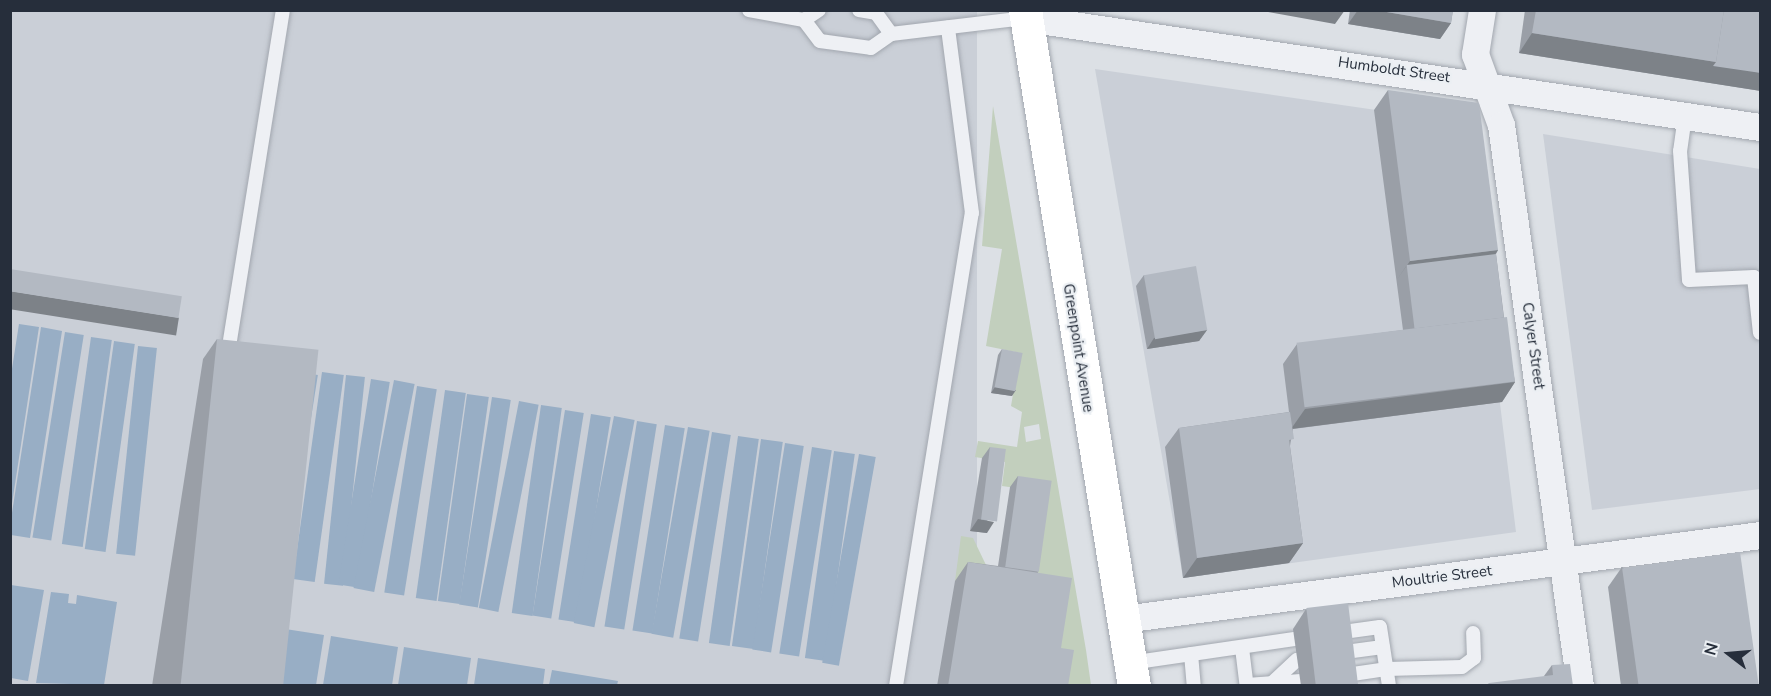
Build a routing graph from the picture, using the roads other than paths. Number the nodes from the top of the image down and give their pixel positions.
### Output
1 (283, 10) edge
2 (748, 10) edge
3 (819, 10) edge
4 (859, 10) edge
5 (1482, 10) edge
6 (1026, 14) edge
7 (804, 20) junction
8 (948, 28) junction
9 (891, 34) junction
10 (1487, 84) junction
11 (1684, 116) junction
12 (1761, 127) edge
13 (1761, 333) edge
14 (227, 361) edge
15 (1761, 535) edge
16 (1564, 561) junction
17 (1123, 619) junction
18 (1336, 633) edge
19 (1473, 633) dead end
20 (1294, 639) dead end
21 (1383, 647) junction
22 (1242, 648) junction
23 (1338, 652) edge
24 (1191, 654) junction
25 (1297, 660) dead end
26 (1387, 669) junction
27 (1132, 674) edge
28 (1339, 676) edge
29 (1301, 681) dead end
30 (1274, 684) edge
31 (1247, 685) edge
32 (896, 686) edge
33 (1194, 686) edge
34 (1389, 686) edge
35 (1580, 686) edge

1 - 14 lane
2 - 7 lane
3 - 7 lane
4 - 9 lane
5 - 10 street, Calyer Street
6 - 8 lane
6 - 10 street, Humboldt Street
6 - 17 main road, Greenpoint Avenue
7 - 9 lane
8 - 9 lane
8 - 32 lane
10 - 11 street, Humboldt Street
10 - 16 street, Calyer Street
11 - 12 street, Humboldt Street
11 - 13 lane
15 - 16 street, Moultrie Street
16 - 17 street, Moultrie Street
16 - 35 street, Calyer Street
17 - 27 main road, Greenpoint Avenue
18 - 21 lane
19 - 26 lane
20 - 22 lane
21 - 23 lane
21 - 26 lane
22 - 24 lane
22 - 31 lane
24 - 27 lane
24 - 33 lane
25 - 30 lane
26 - 28 lane
26 - 34 lane
29 - 30 lane
30 - 31 lane

